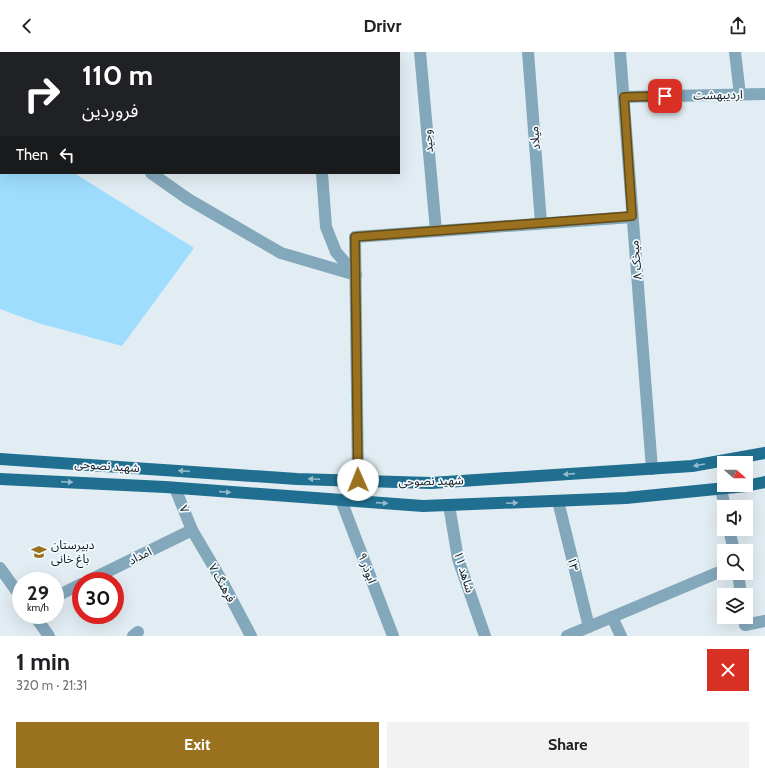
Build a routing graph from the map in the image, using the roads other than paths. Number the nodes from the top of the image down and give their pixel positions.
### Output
1 (420, 52) edge
2 (528, 52) edge
3 (620, 52) edge
4 (735, 52) edge
5 (765, 94) edge
6 (740, 95) junction
7 (624, 97) junction
8 (152, 174) edge
9 (322, 174) edge
10 (632, 216) junction
11 (542, 223) junction
12 (436, 231) junction
13 (356, 275) junction
14 (765, 453) edge
15 (0, 459) edge
16 (44, 462) junction
17 (652, 469) junction
18 (0, 479) edge
19 (358, 480) junction
20 (46, 481) junction
21 (765, 482) edge
22 (753, 485) edge
23 (175, 488) junction
24 (717, 489) edge
25 (341, 500) junction
26 (558, 501) junction
27 (449, 506) junction
28 (192, 530) junction
29 (0, 568) edge
30 (106, 572) edge
31 (717, 573) edge
32 (12, 585) edge
33 (612, 617) junction
34 (765, 621) edge
35 (40, 624) edge
36 (745, 626) edge
37 (589, 627) junction
38 (48, 636) edge
39 (251, 636) edge
40 (393, 636) edge
41 (485, 636) edge
42 (567, 636) edge
43 (621, 636) edge

1 - 12 street, وحید
2 - 11 street, میلاد
3 - 7 street, میخک ۸
4 - 6 street
5 - 6 street, اردیبهشت
6 - 7 street, اردیبهشت
7 - 10 street, میخک ۸
8 - 13 street
9 - 13 street
10 - 11 street
10 - 17 street, میخک ۸
11 - 12 street
12 - 13 street
13 - 19 street
14 -> 17 main road, شهید نصوحی
15 - 16 main road, شهید نصوحی
19 -> 16 main road, شهید نصوحی
16 - 20 main road
17 -> 19 main road, شهید نصوحی
18 - 20 main road, شهید نصوحی
20 -> 23 main road, شهید نصوحی
21 - 22 main road, شهید نصوحی
23 -> 25 main road, شهید نصوحی
23 - 28 street, ۷
24 - 26 main road, شهید نصوحی
25 -> 27 main road, شهید نصوحی
25 - 40 street, ابوذر ۹
27 -> 26 main road, شهید نصوحی
26 - 37 street, ۱۳
27 - 41 street, شاهد ۱۱
28 - 30 street, امداد
28 - 39 street, فرهنگ ۷
29 - 32 street
31 - 33 street
33 - 37 street
33 - 43 street
34 - 36 street
35 - 38 street
37 - 42 street

